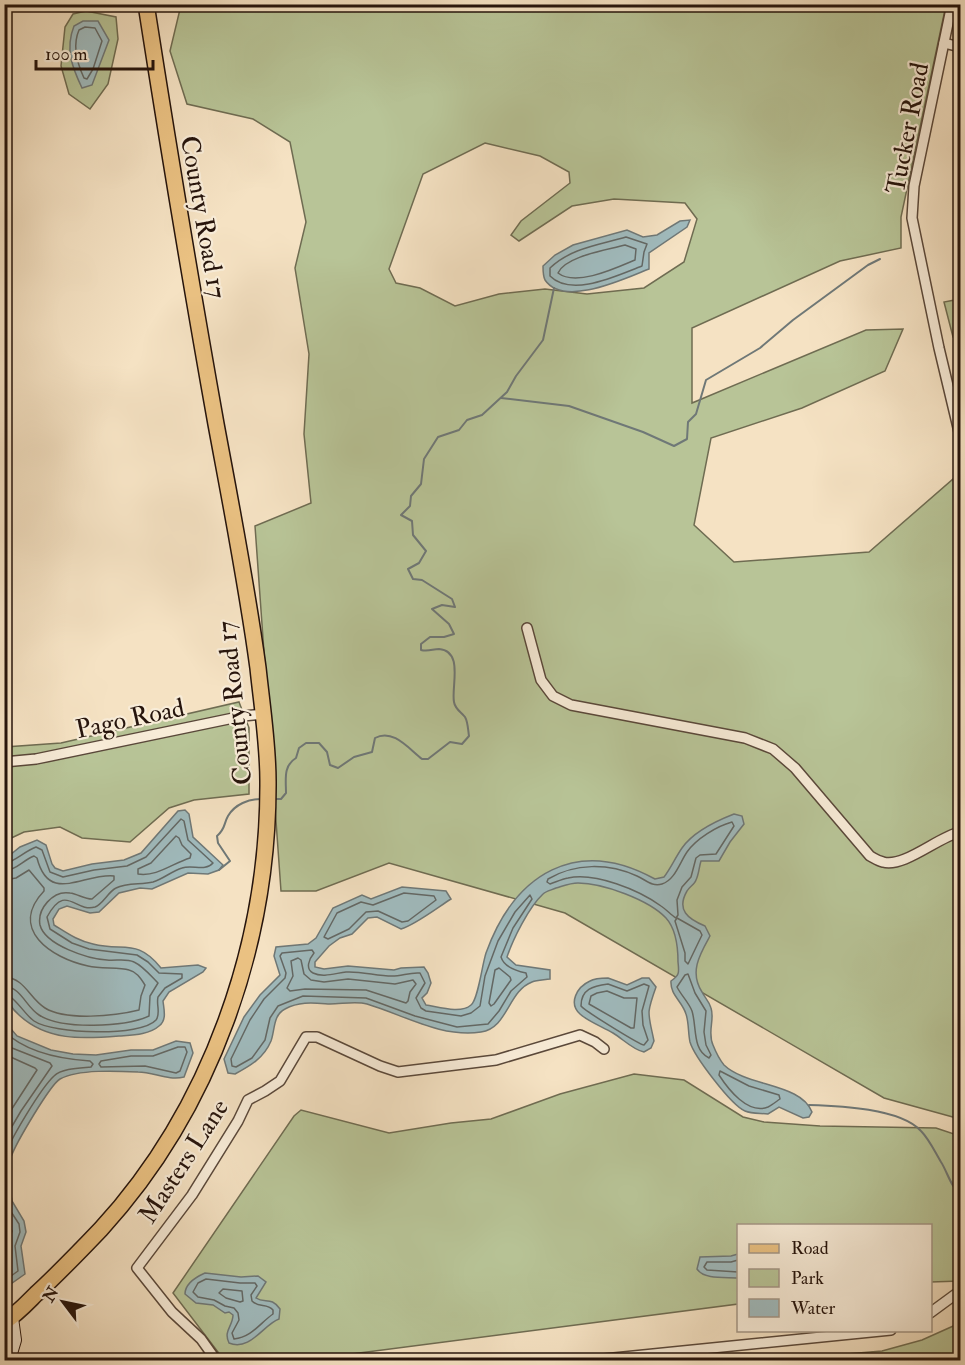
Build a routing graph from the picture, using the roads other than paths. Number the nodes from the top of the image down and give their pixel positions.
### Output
1 (146, 4) edge
2 (952, 4) edge
3 (944, 43) junction
4 (960, 47) edge
5 (960, 436) edge
6 (526, 628) dead end
7 (264, 714) junction
8 (4, 762) edge
9 (960, 832) edge
10 (604, 1049) dead end
11 (960, 1291) edge
12 (932, 1312) edge
13 (8, 1320) edge
14 (871, 1332) edge
15 (8, 1360) edge
16 (216, 1360) edge
17 (594, 1360) edge

1 - 7 main road, County Road 17
2 - 3 street, Tucker Road
3 - 4 street
3 - 5 street, Tucker Road
6 - 9 street
7 - 8 street, Pago Road
7 - 13 main road, County Road 17
10 - 16 street, Masters Lane
11 - 12 street
13 - 15 main road
14 - 17 street

